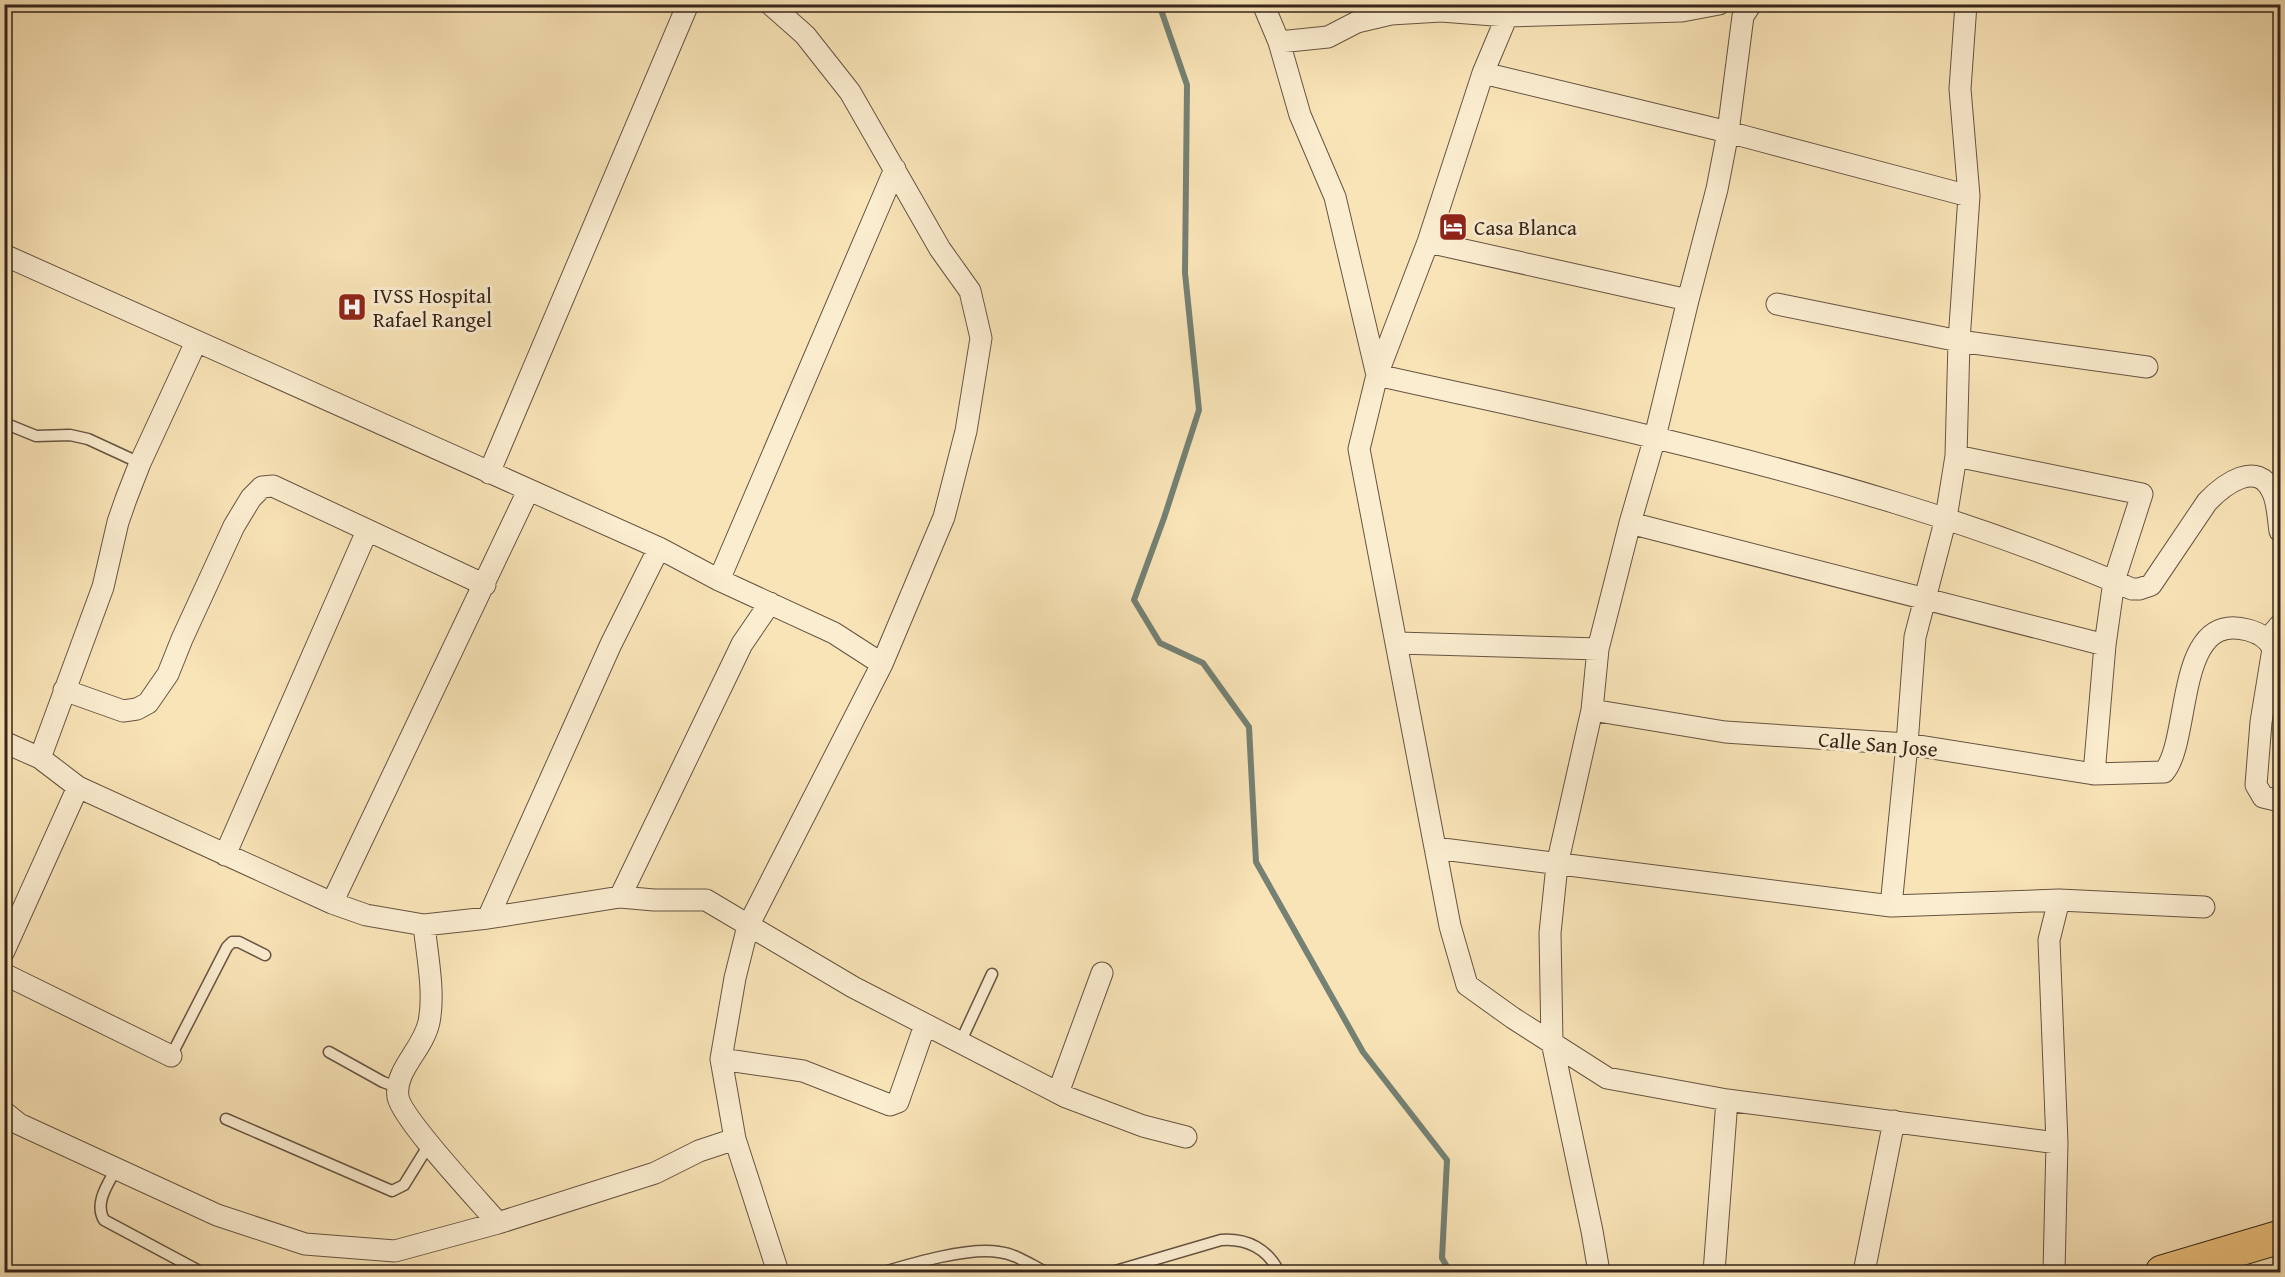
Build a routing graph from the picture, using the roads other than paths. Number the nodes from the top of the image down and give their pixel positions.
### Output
1 (688, 4) edge
2 (770, 4) edge
3 (1263, 4) edge
4 (1719, 4) edge
5 (1751, 4) edge
6 (1966, 4) edge
7 (1507, 16) junction
8 (1279, 42) junction
9 (1483, 73) junction
10 (1728, 132) junction
11 (895, 169) junction
12 (1969, 196) junction
13 (1428, 242) junction
14 (4, 255) edge
15 (1688, 300) junction
16 (1777, 304) dead end
17 (1959, 341) junction
18 (196, 342) junction
19 (2147, 367) dead end
20 (1377, 375) junction
21 (4, 423) edge
22 (1655, 437) junction
23 (1956, 456) junction
24 (140, 463) junction
25 (489, 473) junction
26 (528, 491) junction
27 (2277, 491) edge
28 (1946, 518) junction
29 (1630, 523) junction
30 (368, 531) junction
31 (2280, 531) edge
32 (659, 548) junction
33 (719, 580) junction
34 (2114, 581) junction
35 (485, 585) junction
36 (1926, 598) junction
37 (770, 603) junction
38 (2274, 632) edge
39 (1398, 643) junction
40 (2105, 645) junction
41 (1598, 649) junction
42 (882, 664) junction
43 (64, 690) junction
44 (1593, 710) junction
45 (4, 742) edge
46 (1907, 744) junction
47 (40, 758) junction
48 (2094, 774) junction
49 (78, 788) junction
50 (2280, 801) edge
51 (1435, 848) junction
52 (225, 855) junction
53 (1557, 865) junction
54 (620, 897) junction
55 (2059, 900) junction
56 (332, 903) junction
57 (1891, 906) junction
58 (2204, 907) dead end
59 (488, 918) junction
60 (424, 925) junction
61 (748, 926) junction
62 (4, 951) edge
63 (265, 955) dead end
64 (1102, 973) dead end
65 (4, 974) edge
66 (992, 974) dead end
67 (925, 1025) junction
68 (1552, 1042) junction
69 (960, 1043) junction
70 (329, 1052) dead end
71 (171, 1056) joint
72 (721, 1059) junction
73 (397, 1087) junction
74 (1058, 1093) junction
75 (1727, 1100) junction
76 (4, 1112) edge
77 (226, 1119) dead end
78 (1894, 1121) junction
79 (1186, 1137) dead end
80 (735, 1138) junction
81 (430, 1143) junction
82 (2056, 1143) junction
83 (116, 1168) junction
84 (498, 1222) junction
85 (2280, 1237) edge
86 (201, 1272) edge
87 (778, 1272) edge
88 (884, 1272) edge
89 (1046, 1272) edge
90 (1112, 1272) edge
91 (1279, 1272) edge
92 (1599, 1272) edge
93 (1714, 1272) edge
94 (1864, 1272) edge
95 (2054, 1272) edge
96 (2162, 1272) edge

1 - 25 street
2 - 11 street
3 - 8 street
4 - 7 street
5 - 10 street
6 - 12 street
7 - 8 street
7 - 9 street
8 - 20 street
9 - 10 street
9 - 13 street
10 - 12 street
10 - 15 street
11 - 33 street
11 - 42 street
12 - 17 street
13 - 15 street
13 - 20 street
14 - 18 street
15 - 22 street
16 - 17 street
17 - 19 street
17 - 23 street
18 - 24 street
18 - 25 street
20 - 22 street
20 - 39 street
21 - 24 lane
22 - 28 street
22 - 29 street
23 - 28 street
23 - 34 street
24 - 43 street
25 - 26 street
26 - 32 street
26 - 35 street
27 - 31 street
27 - 34 street
28 - 34 street
28 - 36 street
29 - 36 street
29 - 41 street
30 - 35 street
30 - 43 street
30 - 52 street
32 - 33 street
32 - 59 street
33 - 37 street
34 - 40 street
35 - 56 street
36 - 40 street
36 - 46 street
37 - 42 street
37 - 54 street
38 - 48 street, Calle San Jose
38 - 50 street
39 - 41 street
39 - 51 street
40 - 48 street
41 - 44 street
42 - 61 street
43 - 47 street
44 - 46 street, Calle San Jose
44 - 53 street
45 - 47 street
46 - 48 street, Calle San Jose
46 - 57 street
47 - 49 street
49 - 52 street
49 - 62 street
51 - 53 street
51 - 68 street
52 - 56 street
53 - 57 street
53 - 68 street
54 - 59 street
54 - 61 street
55 - 57 street
55 - 58 street
55 - 82 street
56 - 60 street
59 - 60 street
60 - 73 street
61 - 67 street
61 - 72 street
63 - 71 lane
64 - 74 street
65 - 71 street
66 - 69 lane
67 - 69 street
67 - 72 street
68 - 75 street
68 - 92 street
69 - 74 street
70 - 73 lane
72 - 80 street
73 - 81 street
74 - 79 street
75 - 78 street
75 - 93 street
76 - 83 street
77 - 81 lane
78 - 82 street
78 - 94 street
80 - 84 street
80 - 87 street
81 - 84 street
82 - 95 street
83 - 84 street
83 - 86 lane
85 - 96 main road
88 - 89 lane
90 - 91 lane

